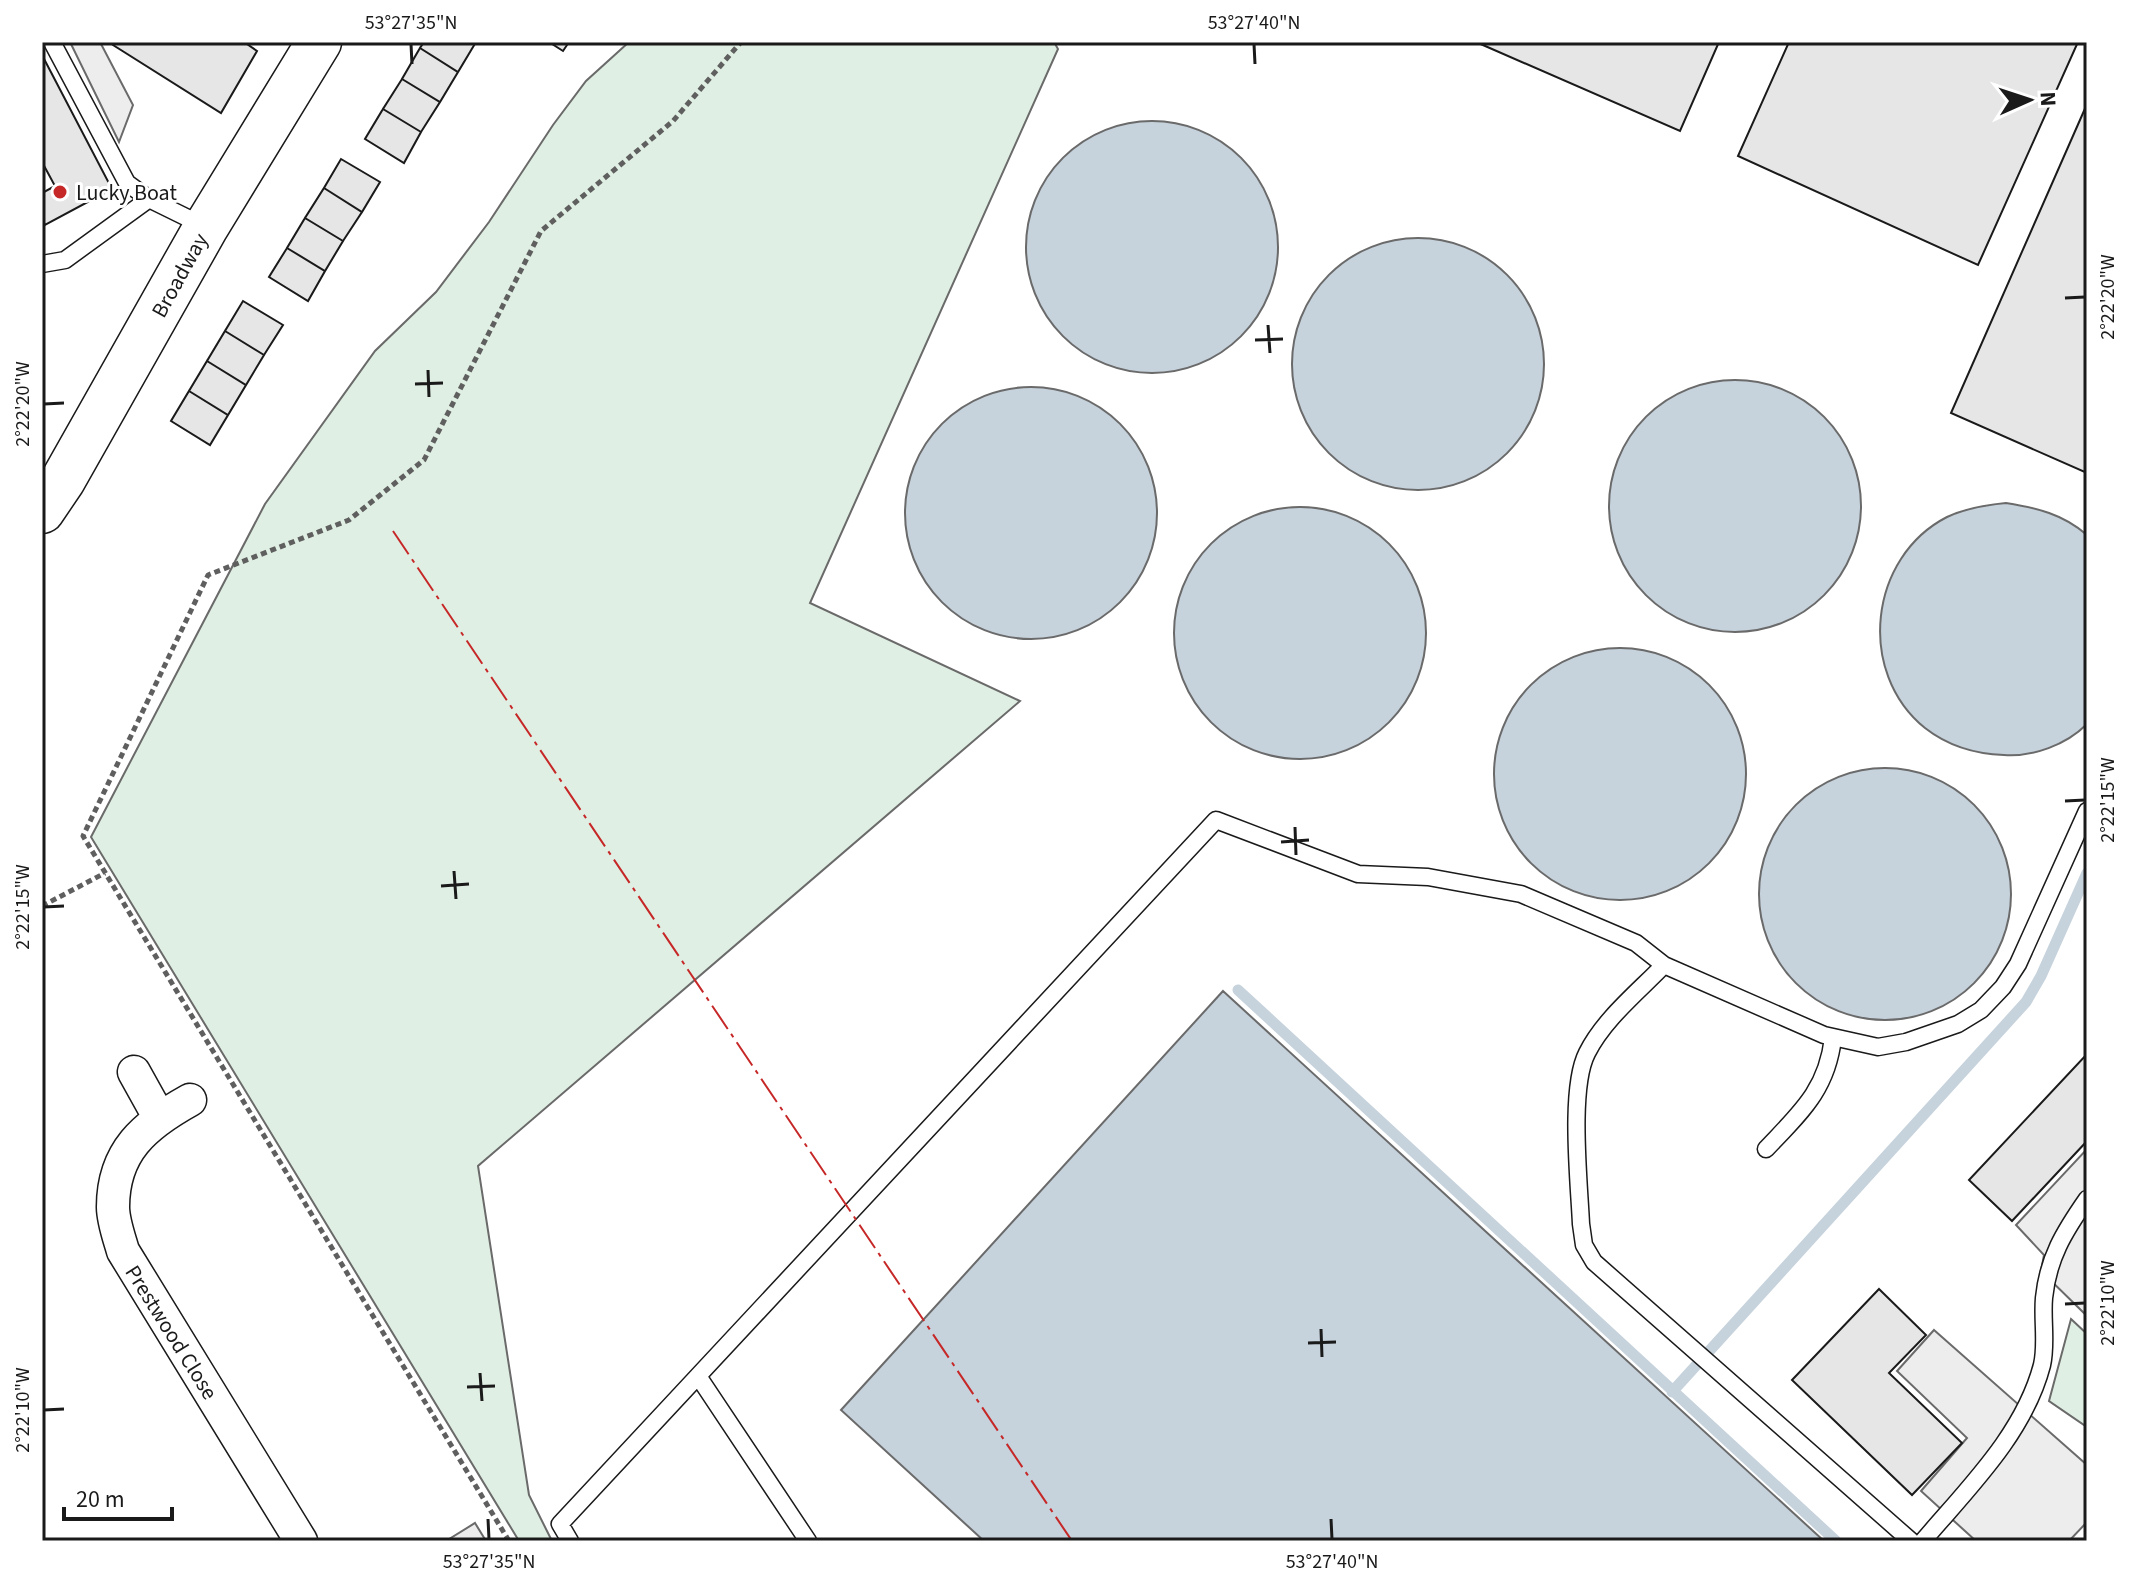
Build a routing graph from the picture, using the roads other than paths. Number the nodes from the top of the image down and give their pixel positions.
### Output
1 (52, 42) edge
2 (319, 42) edge
3 (149, 199) junction
4 (206, 227) junction
5 (42, 264) edge
6 (42, 511) edge
7 (2087, 811) edge
8 (1664, 965) junction
9 (1833, 1038) junction
10 (134, 1072) dead end
11 (190, 1100) dead end
12 (159, 1117) junction
13 (1766, 1149) dead end
14 (2087, 1199) edge
15 (698, 1376) junction
16 (301, 1541) edge
17 (570, 1541) edge
18 (808, 1541) edge
19 (1911, 1541) edge
20 (1923, 1541) edge

1 - 3 lane
2 - 4 street, Broadway
3 - 4 lane
3 - 5 lane
4 - 6 street, Broadway
7 - 9 lane
8 - 9 lane
8 - 15 lane
8 - 19 lane
9 - 13 lane
10 - 12 street
11 - 12 street, Prestwood Close
12 - 16 street, Prestwood Close
14 - 20 lane
15 - 17 lane
15 - 18 lane

